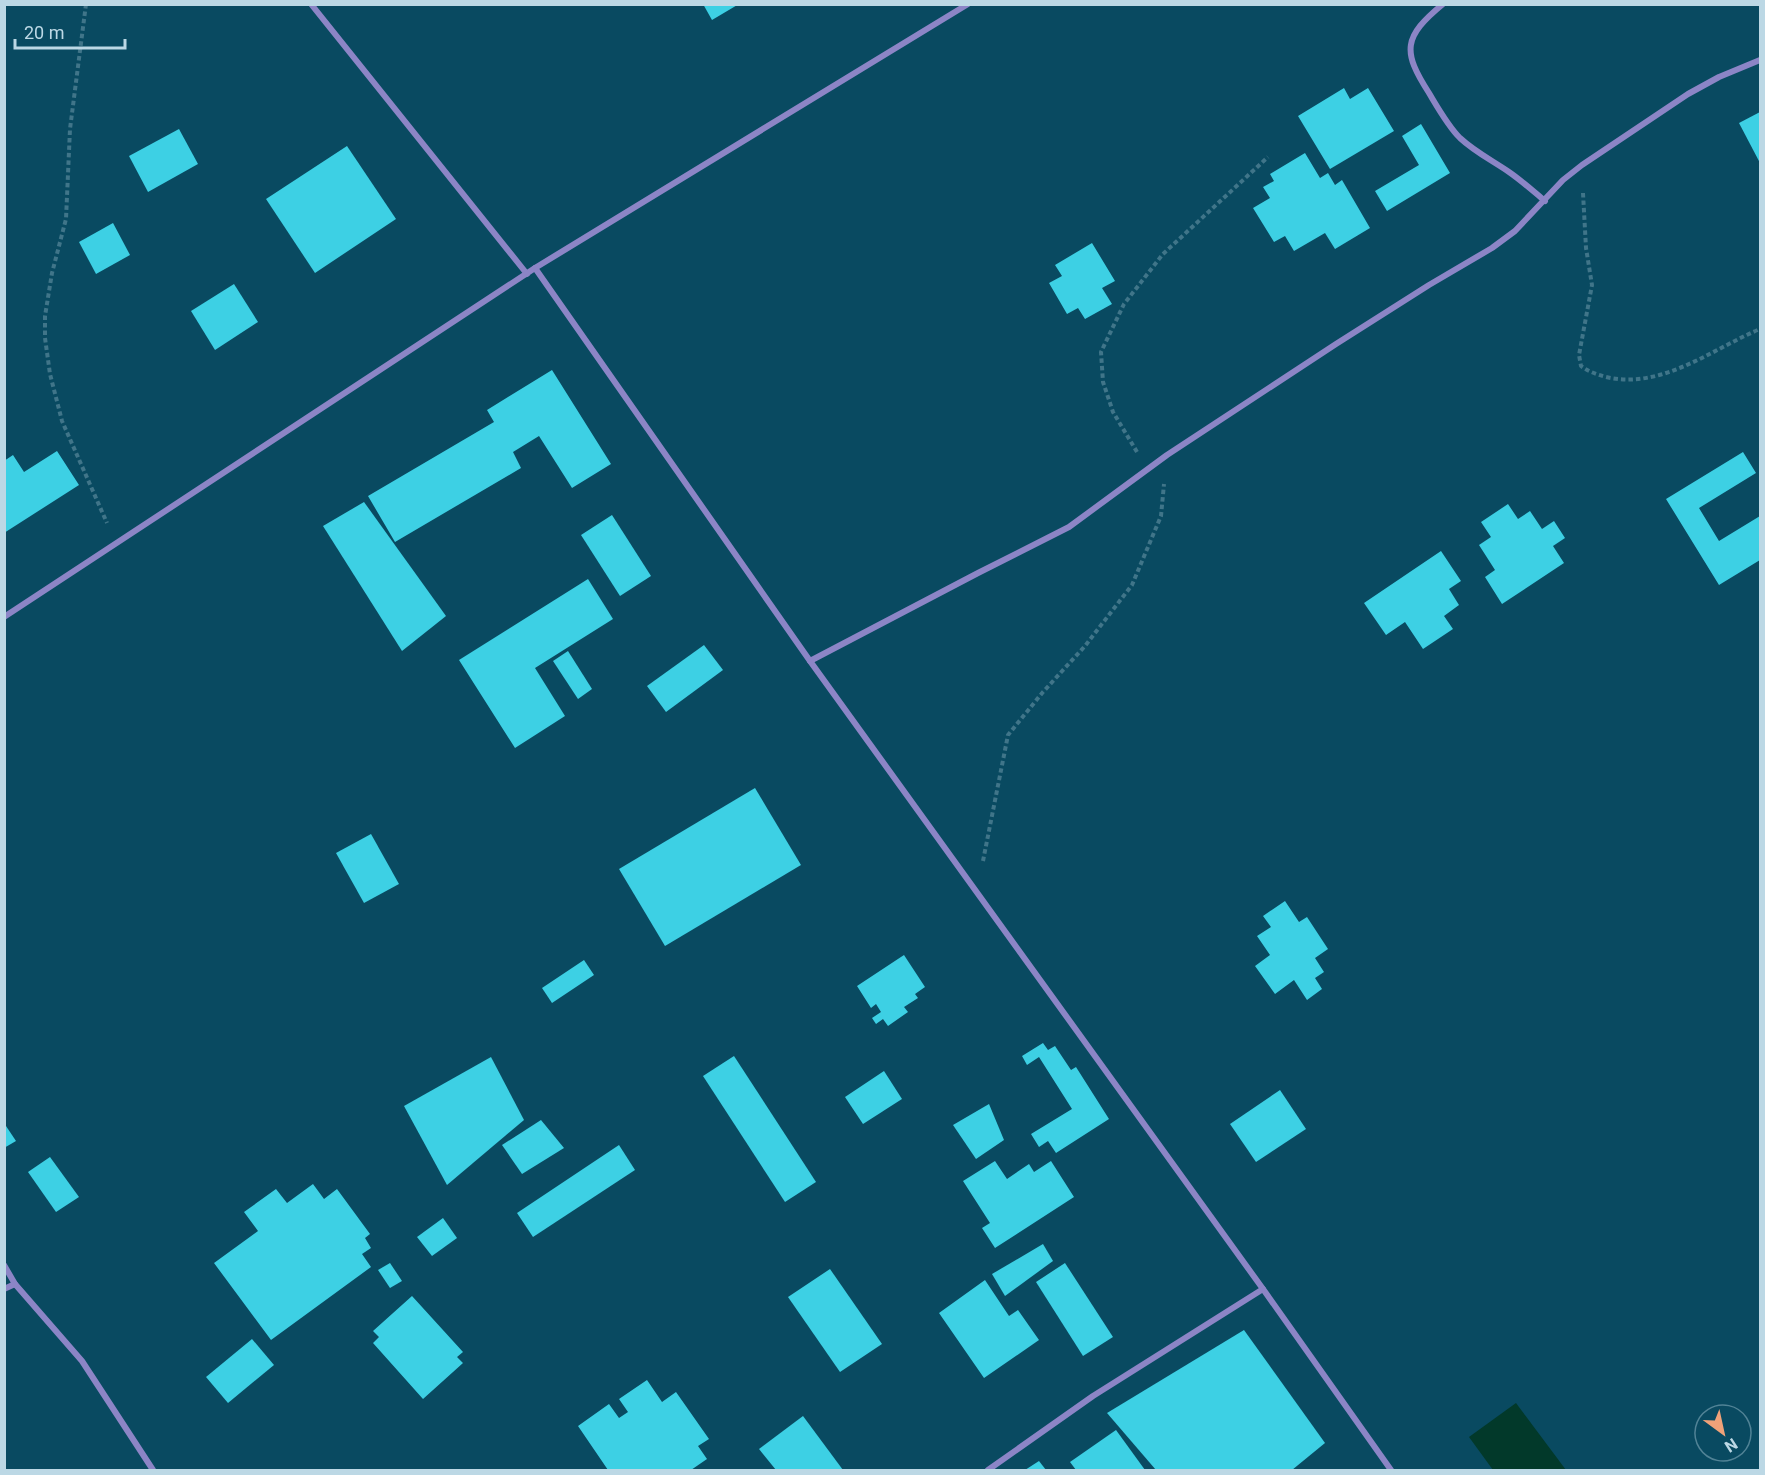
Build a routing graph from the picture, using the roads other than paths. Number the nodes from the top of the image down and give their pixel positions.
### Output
1 (311, 4) edge
2 (968, 4) edge
3 (1443, 4) edge
4 (1761, 60) edge
5 (1545, 201) junction
6 (535, 268) junction
7 (527, 274) junction
8 (4, 616) edge
9 (810, 661) junction
10 (4, 1265) edge
11 (15, 1284) junction
12 (4, 1289) edge
13 (1263, 1289) junction
14 (153, 1470) edge
15 (988, 1470) edge
16 (1391, 1470) edge

1 - 7 street
2 - 6 street
3 - 5 street
4 - 5 street
5 - 9 street
6 - 7 street
6 - 9 street
7 - 8 street
9 - 13 street
10 - 11 street
11 - 12 street
11 - 14 street
13 - 15 street
13 - 16 street

